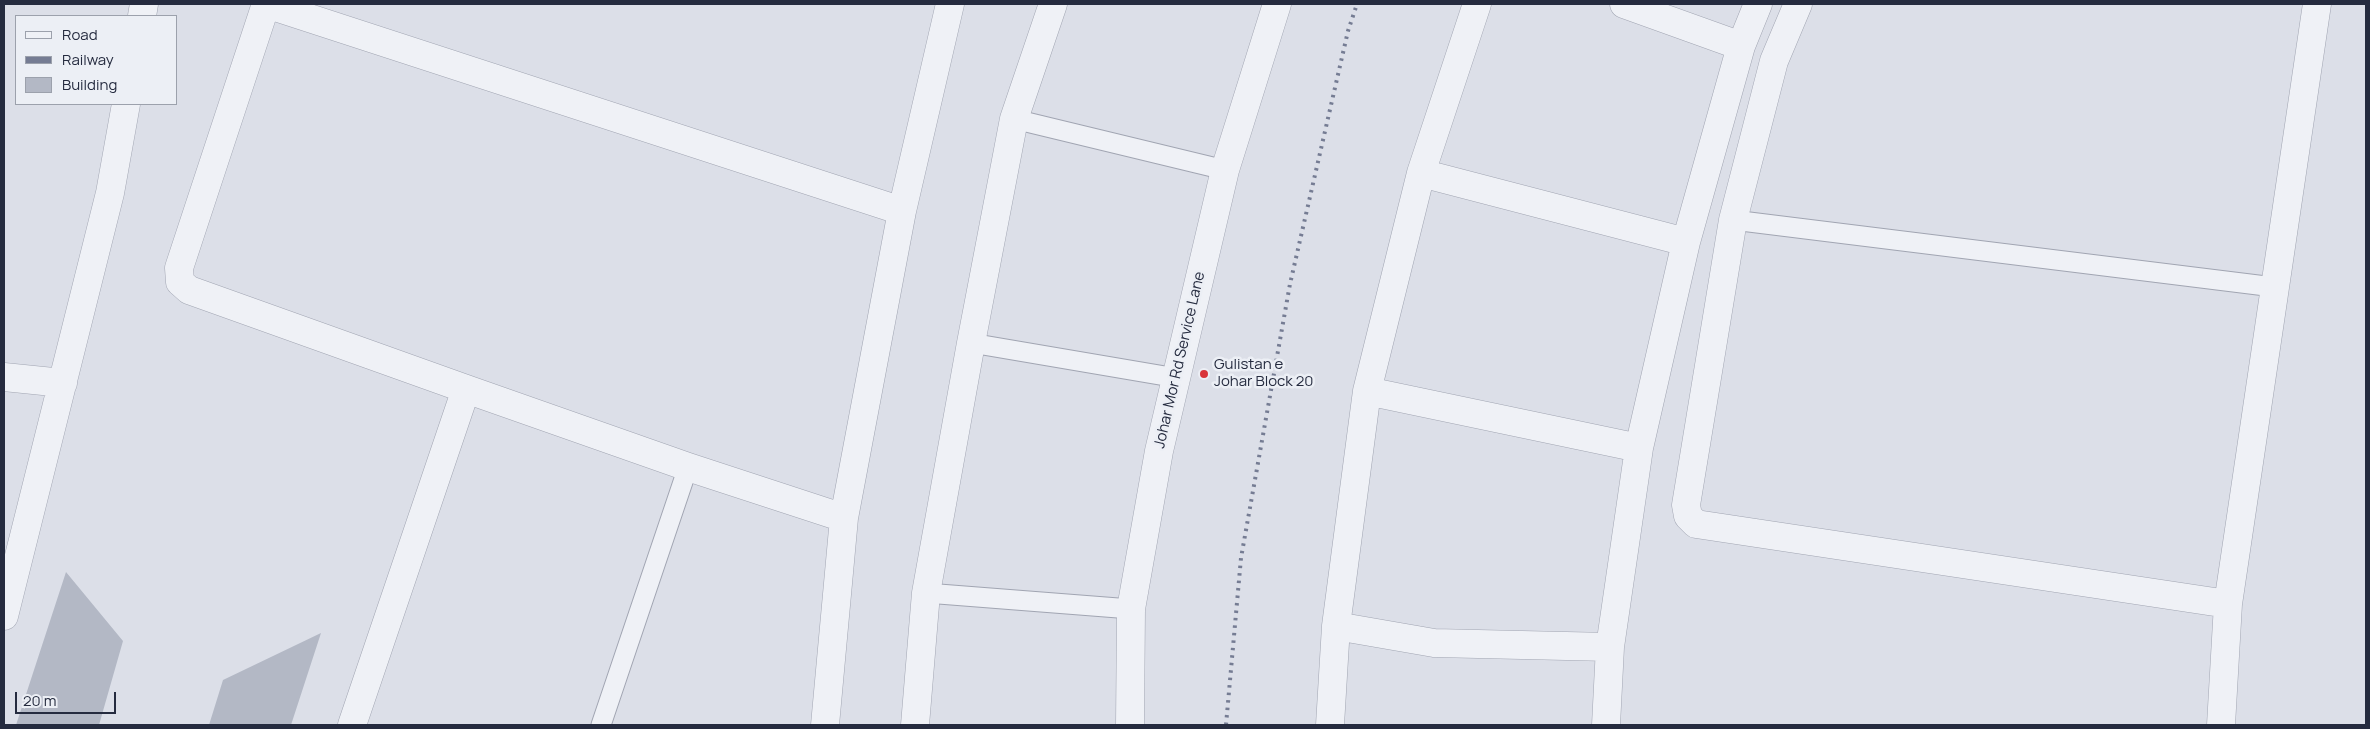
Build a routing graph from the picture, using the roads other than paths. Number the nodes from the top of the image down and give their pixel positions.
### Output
1 (266, 4) edge
2 (950, 4) edge
3 (1053, 4) edge
4 (1276, 4) edge
5 (1477, 4) edge
6 (1624, 4) edge
7 (1758, 4) edge
8 (1798, 4) edge
9 (2317, 4) edge
10 (1741, 46) junction
11 (126, 105) edge
12 (1014, 119) junction
13 (1225, 170) junction
14 (1421, 173) junction
15 (902, 211) junction
16 (1734, 220) junction
17 (1686, 242) junction
18 (2274, 287) junction
19 (971, 343) junction
20 (4, 377) edge
21 (1176, 378) junction
22 (62, 383) junction
23 (466, 389) junction
24 (1367, 391) junction
25 (1639, 448) junction
26 (688, 467) junction
27 (844, 518) junction
28 (926, 593) junction
29 (2228, 604) junction
30 (1131, 609) junction
31 (4, 616) edge
32 (1336, 626) junction
33 (1610, 647) junction
34 (352, 725) edge
35 (602, 725) edge
36 (825, 725) edge
37 (915, 725) edge
38 (1130, 725) edge
39 (1330, 725) edge
40 (1606, 725) edge
41 (2220, 725) edge

1 - 15 street
1 - 23 street
2 - 15 street
3 - 12 street
4 - 13 street, Johar Mor Rd Service Lane
5 - 14 street
6 - 10 street
7 - 10 street
8 - 16 street
9 - 18 street
10 - 17 street
11 - 22 street
12 - 13 lane
12 - 19 street
13 - 21 street, Johar Mor Rd Service Lane
14 - 17 street
14 - 24 street
15 - 27 street
16 - 18 lane
16 - 29 street
17 - 25 street
18 - 29 street
19 - 21 lane
19 - 28 street
20 - 22 street
21 - 30 street, Johar Mor Rd Service Lane
22 - 31 street
23 - 26 street
23 - 34 street
24 - 25 street
24 - 32 street
25 - 33 street
26 - 27 street
26 - 35 lane
27 - 36 street
28 - 30 lane
28 - 37 street
29 - 41 street
30 - 38 street, Johar Mor Rd Service Lane
32 - 33 street
32 - 39 street
33 - 40 street

